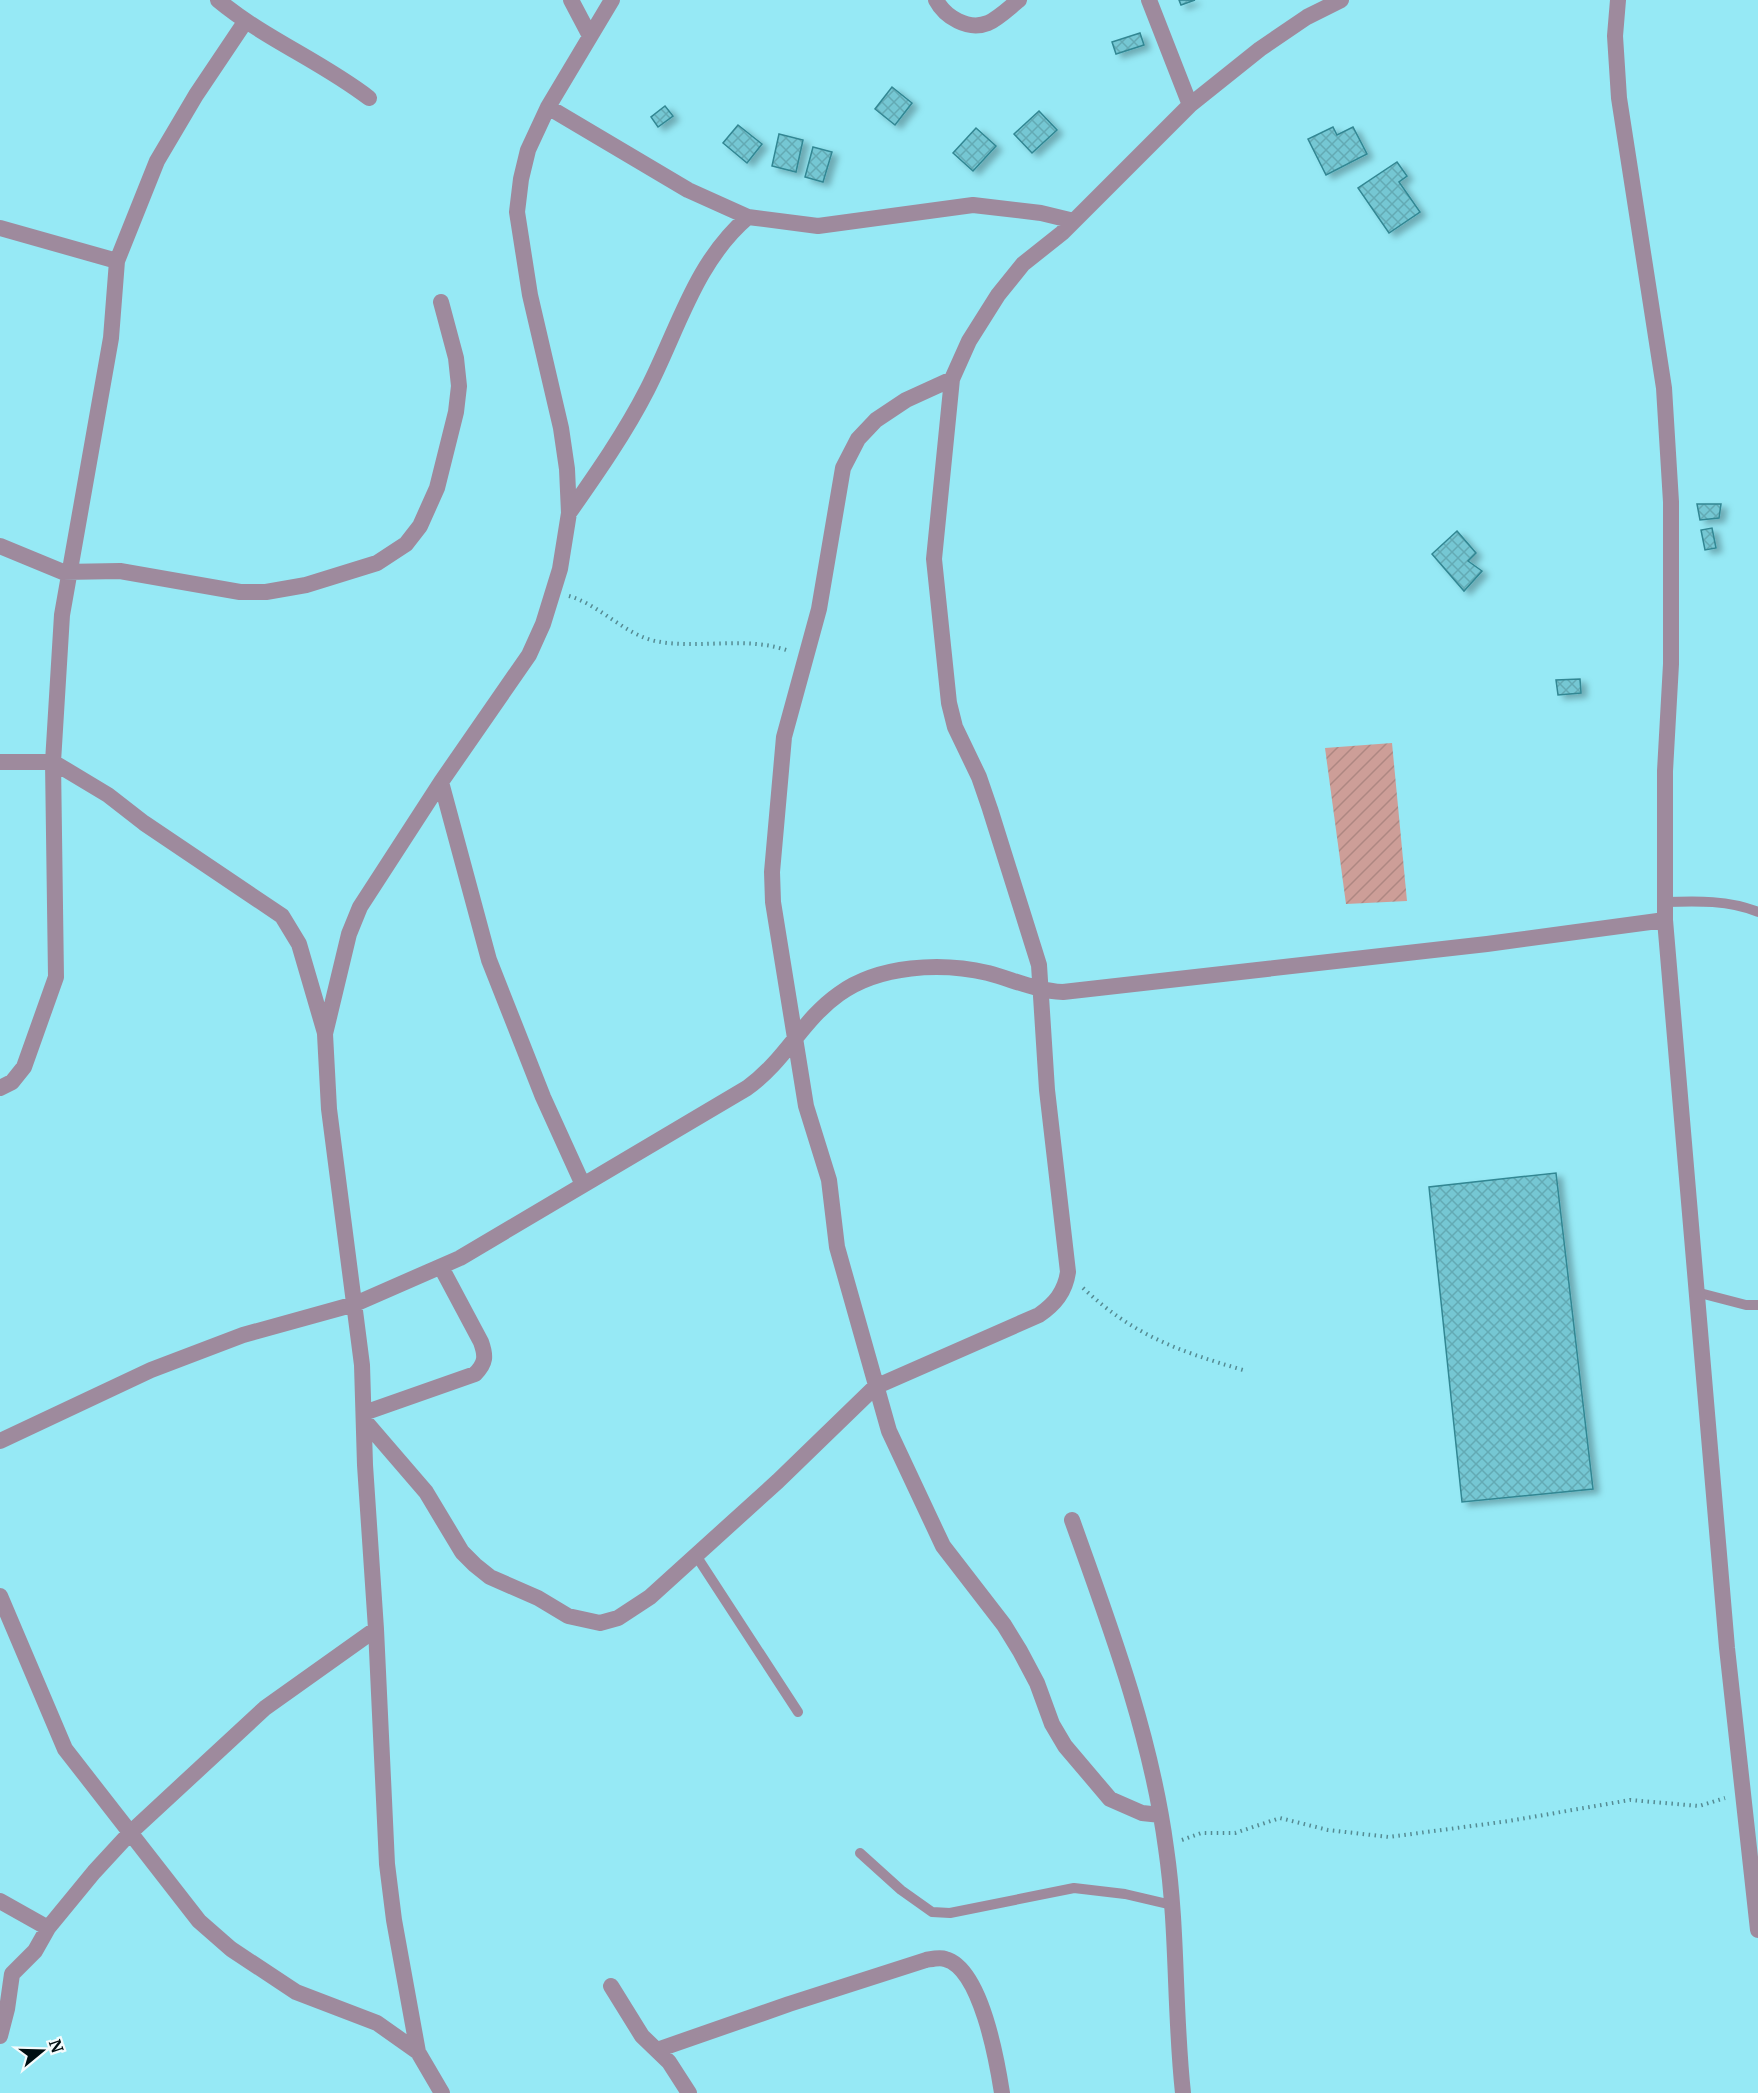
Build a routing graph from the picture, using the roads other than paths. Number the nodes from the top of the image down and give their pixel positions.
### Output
1 (218, 0) edge
2 (571, 0) edge
3 (612, 0) edge
4 (936, 0) edge
5 (1019, 0) edge
6 (1149, 0) edge
7 (1341, 0) edge
8 (1618, 0) edge
9 (245, 22) junction
10 (590, 36) junction
11 (369, 98) dead end
12 (1190, 105) junction
13 (548, 107) junction
14 (748, 217) junction
15 (1074, 221) junction
16 (0, 228) edge
17 (117, 261) junction
18 (441, 302) dead end
19 (952, 379) junction
20 (569, 513) junction
21 (0, 546) edge
22 (68, 573) junction
23 (0, 762) edge
24 (53, 762) junction
25 (441, 782) junction
26 (1666, 902) junction
27 (1758, 912) edge
28 (1665, 920) junction
29 (1042, 990) junction
30 (326, 1034) junction
31 (795, 1040) junction
32 (0, 1088) edge
33 (582, 1185) junction
34 (441, 1267) junction
35 (1696, 1292) junction
36 (355, 1304) junction
37 (1758, 1305) edge
38 (875, 1387) junction
39 (364, 1417) junction
40 (0, 1441) edge
41 (1072, 1520) dead end
42 (697, 1557) junction
43 (0, 1596) edge
44 (376, 1629) junction
45 (798, 1712) dead end
46 (1161, 1815) junction
47 (130, 1833) junction
48 (860, 1853) dead end
49 (0, 1901) edge
50 (1172, 1905) junction
51 (48, 1928) junction
52 (1758, 1930) edge
53 (611, 1986) dead end
54 (0, 2036) edge
55 (657, 2050) junction
56 (418, 2052) junction
57 (442, 2093) edge
58 (689, 2093) edge
59 (1002, 2093) edge
60 (1183, 2093) edge

1 - 9 street
2 - 10 street
3 - 10 street
4 - 5 street
6 - 12 street
7 - 12 street
8 - 26 street
9 - 11 street
9 - 17 street
10 - 13 street
12 - 15 street
13 - 14 street
13 - 20 street
14 - 15 street
14 - 20 street
15 - 19 street
16 - 17 street
17 - 22 street
18 - 22 street
19 - 29 street
19 - 31 street
20 - 25 street
21 - 22 street
22 - 24 street
23 - 24 street
24 - 30 street
24 - 32 street
25 - 30 street
25 - 33 street
26 - 27 lane
26 - 28 street
28 - 29 street
28 - 35 street
29 - 31 street
29 - 38 street
30 - 36 street
31 - 33 street
31 - 38 street
33 - 34 street
34 - 36 street
34 - 39 street
35 - 37 lane
35 - 52 street
36 - 39 street
36 - 40 street
38 - 42 street
38 - 46 street
39 - 42 street
39 - 44 street
41 - 46 street
42 - 45 lane
43 - 47 street
44 - 47 street
44 - 56 street
46 - 50 street
47 - 51 street
47 - 56 street
48 - 50 lane
49 - 51 street
50 - 60 street
51 - 54 street
53 - 55 street
55 - 58 street
55 - 59 street
56 - 57 street

